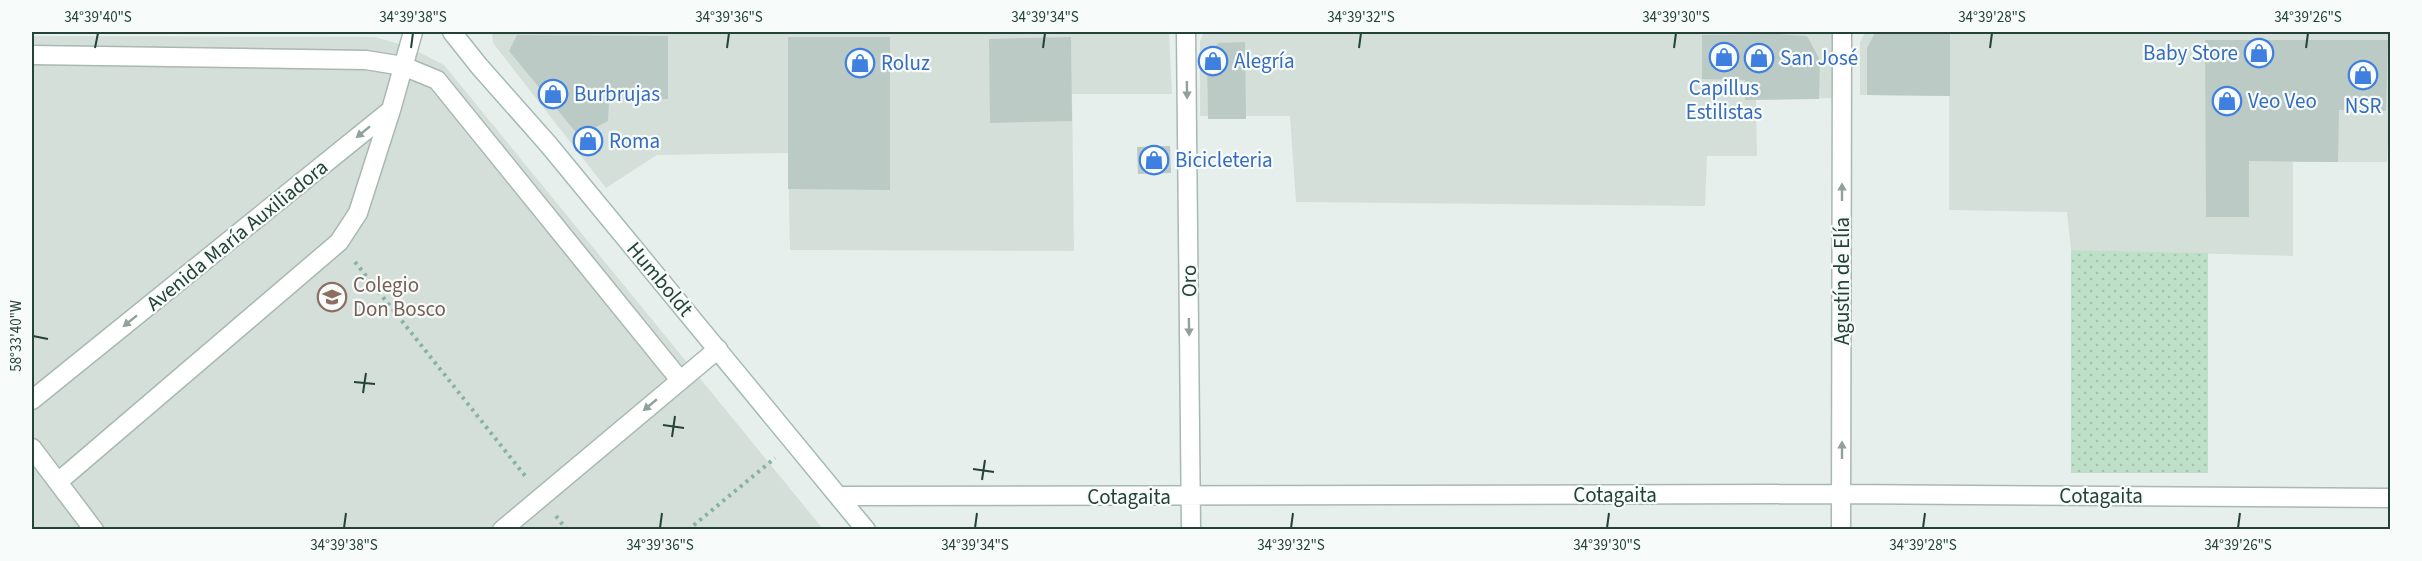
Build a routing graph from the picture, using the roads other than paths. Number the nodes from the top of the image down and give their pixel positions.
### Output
1 (452, 32) edge
2 (1186, 32) edge
3 (1842, 32) edge
4 (411, 39) edge
5 (32, 55) edge
6 (403, 66) junction
7 (391, 110) junction
8 (718, 349) junction
9 (680, 380) junction
10 (32, 400) edge
11 (32, 448) edge
12 (58, 482) junction
13 (1842, 495) junction
14 (839, 496) junction
15 (1191, 497) junction
16 (2391, 498) edge
17 (94, 530) edge
18 (502, 530) edge
19 (866, 530) edge
20 (1191, 530) edge
21 (1841, 530) edge

1 - 8 street, Humboldt
2 -> 15 street, Oro
13 -> 3 street, Agustín de Elía
4 - 6 street
5 - 6 street
6 - 7 street
6 - 9 street
7 -> 10 street, Avenida María Auxiliadora
7 - 12 street
8 - 9 street
8 - 14 street, Humboldt
9 -> 18 street
11 - 12 street
12 - 17 street
13 - 15 street, Cotagaita
13 - 16 street, Cotagaita
13 - 21 street, Agustín de Elía
14 - 15 street, Cotagaita
14 - 19 street, Humboldt
15 - 20 street, Oro

